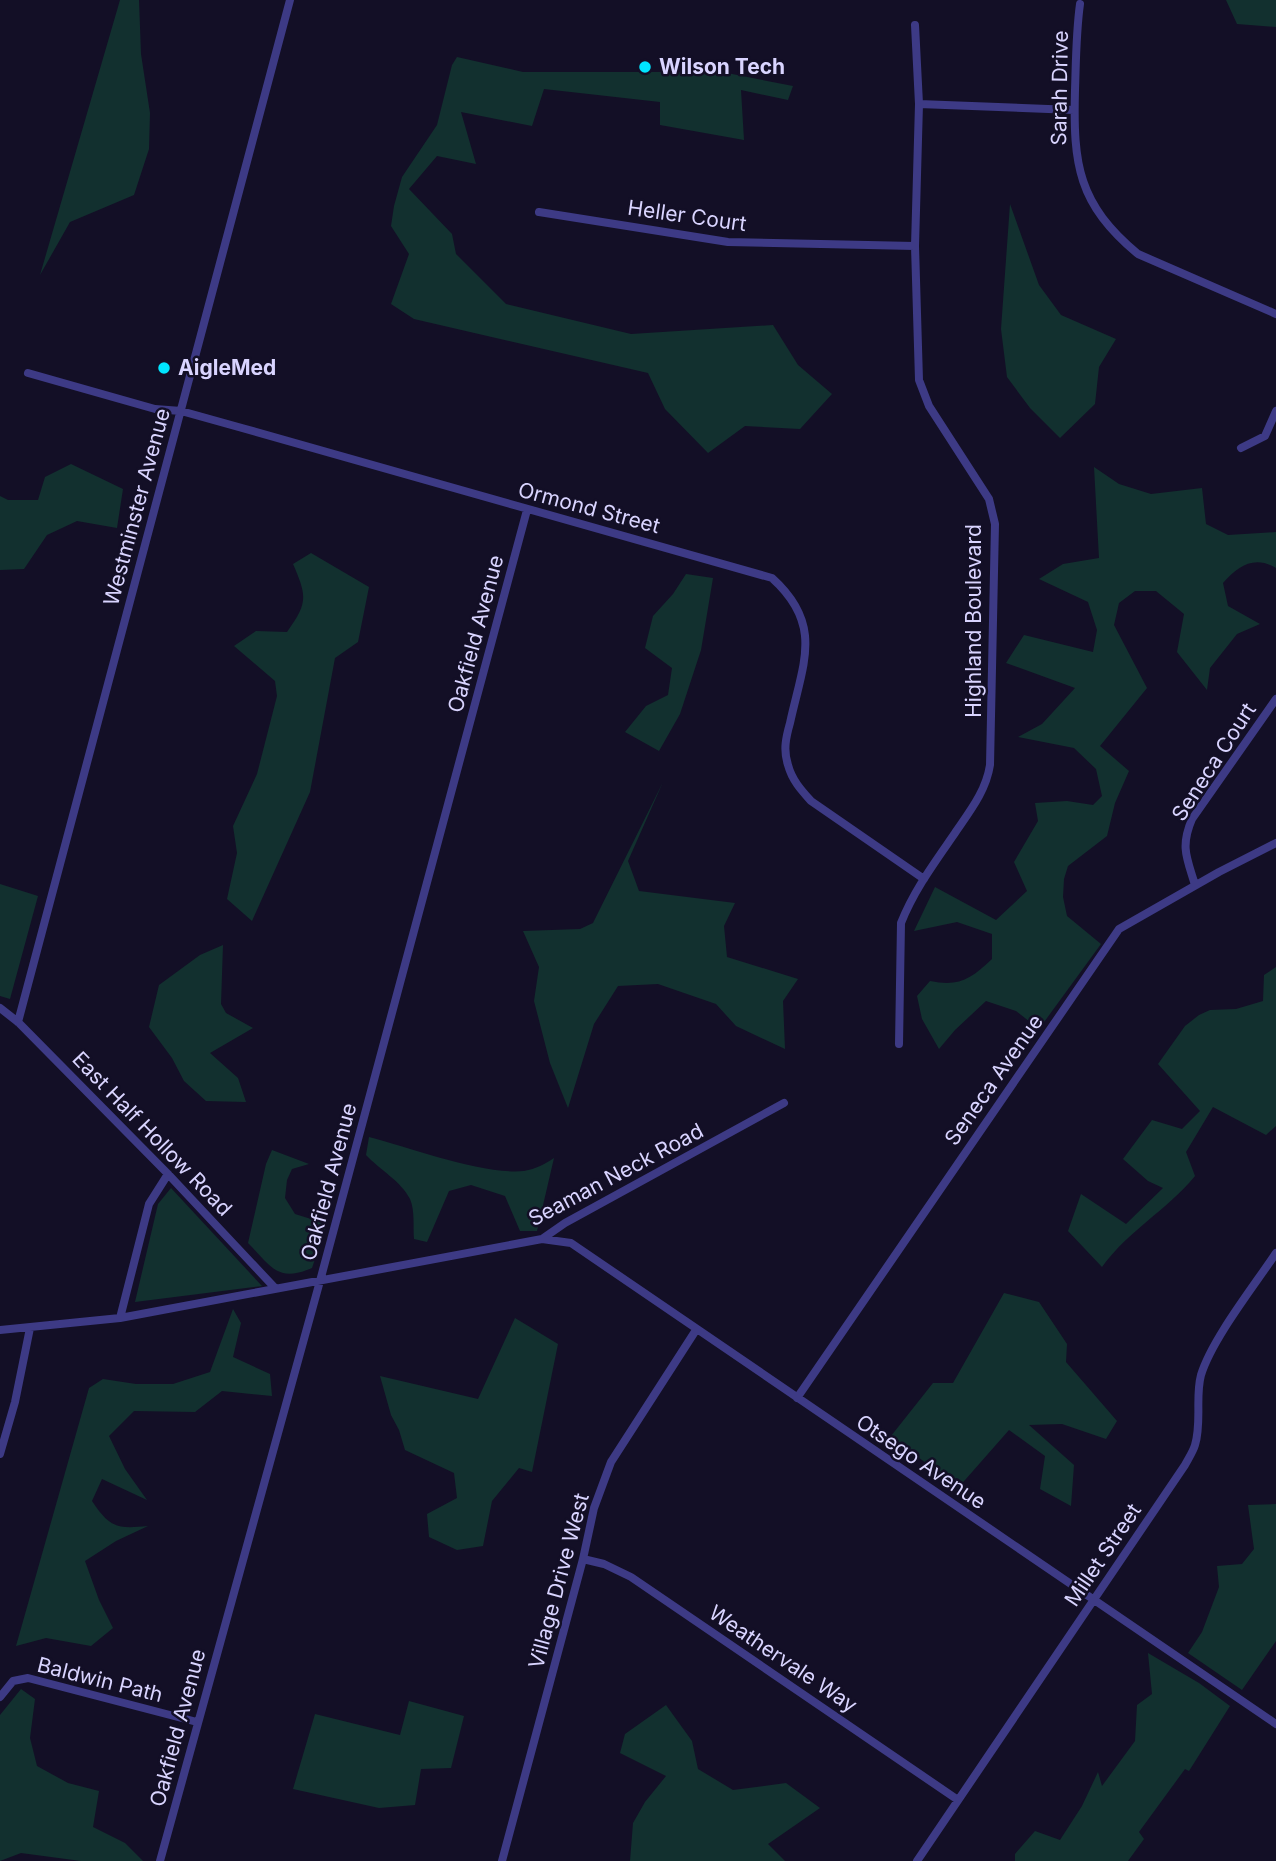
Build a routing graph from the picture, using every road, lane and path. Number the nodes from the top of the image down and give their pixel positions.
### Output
1 (290, 0) edge
2 (1080, 4) dead end
3 (915, 25) dead end
4 (919, 104) junction
5 (1074, 110) junction
6 (538, 212) dead end
7 (915, 246) junction
8 (1276, 314) edge
9 (28, 373) dead end
10 (181, 411) junction
11 (1276, 411) edge
12 (1241, 448) dead end
13 (527, 510) junction
14 (1276, 699) edge
15 (1276, 844) edge
16 (923, 879) junction
17 (1195, 886) junction
18 (0, 1008) edge
19 (18, 1022) junction
20 (899, 1044) dead end
21 (784, 1103) dead end
22 (168, 1174) junction
23 (542, 1239) junction
24 (1276, 1253) edge
25 (320, 1281) junction
26 (275, 1288) junction
27 (120, 1318) junction
28 (30, 1328) junction
29 (0, 1330) edge
30 (696, 1330) junction
31 (797, 1398) junction
32 (0, 1454) edge
33 (583, 1559) junction
34 (1093, 1600) junction
35 (0, 1697) edge
36 (197, 1723) junction
37 (1276, 1724) edge
38 (958, 1800) junction
39 (160, 1861) edge
40 (502, 1861) edge
41 (917, 1861) edge

1 - 10 street, Westminster Avenue
2 - 5 street, Sarah Drive
3 - 4 street, Highland Boulevard
4 - 5 street
4 - 7 street, Highland Boulevard
5 - 8 street, Sarah Drive
6 - 7 street, Heller Court
7 - 16 street, Highland Boulevard
9 - 10 street, Ormond Street
10 - 13 street, Ormond Street
10 - 19 street, Westminster Avenue
11 - 12 street
13 - 16 street, Ormond Street
13 - 25 street, Oakfield Avenue
14 - 17 street, Seneca Court
15 - 17 street, Seneca Avenue
16 - 20 street, Highland Boulevard
17 - 31 street, Seneca Avenue
18 - 19 street, East Half Hollow Road
19 - 22 street, East Half Hollow Road
21 - 23 street, Seaman Neck Road
22 - 26 street, East Half Hollow Road
22 - 27 street
23 - 25 street, Seaman Neck Road
23 - 30 street, Otsego Avenue
24 - 34 street, Millet Street
25 - 26 street, Seaman Neck Road
25 - 36 street, Oakfield Avenue
26 - 27 street, Seaman Neck Road
27 - 28 street, Seaman Neck Road
28 - 29 street, Seaman Neck Road
28 - 32 street
30 - 31 street, Otsego Avenue
30 - 33 street, Village Drive West
31 - 34 street, Otsego Avenue
33 - 38 street, Weathervale Way
33 - 40 street, Village Drive West
34 - 37 street, Otsego Avenue
34 - 38 street, Millet Street
35 - 36 street, Baldwin Path
36 - 39 street, Oakfield Avenue
38 - 41 street, Millet Street

